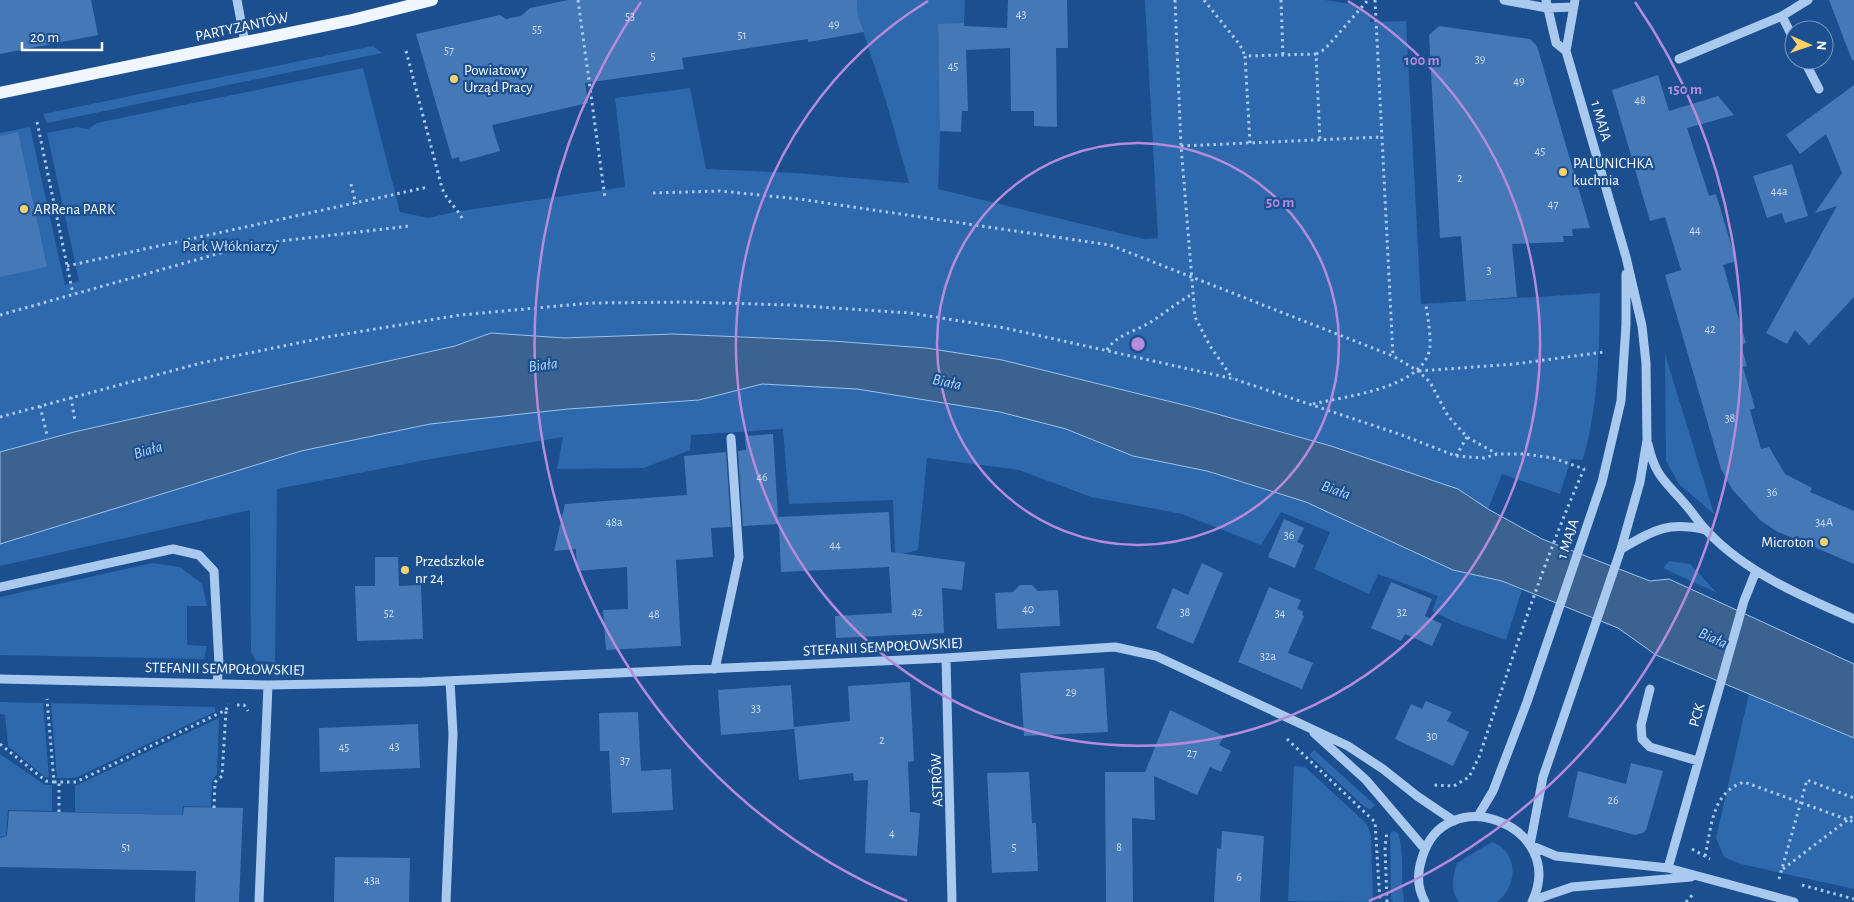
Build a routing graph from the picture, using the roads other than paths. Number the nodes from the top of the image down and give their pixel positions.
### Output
1 (237, 0) edge
2 (432, 0) edge
3 (1504, 0) edge
4 (1808, 0) edge
5 (1575, 2) edge
6 (1547, 4) edge
7 (1782, 16) junction
8 (1784, 20) edge
9 (245, 43) junction
10 (1566, 51) junction
11 (1679, 59) dead end
12 (1809, 70) edge
13 (1819, 90) dead end
14 (0, 93) edge
15 (1626, 257) junction
16 (731, 438) dead end
17 (1647, 440) junction
18 (1706, 530) junction
19 (1621, 549) junction
20 (1756, 571) junction
21 (0, 587) edge
22 (1854, 618) edge
23 (946, 658) junction
24 (715, 669) junction
25 (0, 679) edge
26 (450, 681) junction
27 (217, 684) junction
28 (268, 685) junction
29 (1650, 689) dead end
30 (1302, 723) junction
31 (1698, 761) junction
32 (1478, 816) junction
33 (1454, 821) junction
34 (1530, 845) junction
35 (1424, 848) junction
36 (1668, 868) junction
37 (1699, 877) junction
38 (1533, 901) edge
39 (259, 902) edge
40 (446, 902) edge
41 (952, 902) edge
42 (1425, 902) edge
43 (1794, 902) edge

1 - 9 street
2 - 9 main road, PARTYZANTÓW
3 - 6 street
4 - 7 street
5 - 6 street
5 - 10 street, 1 MAJA
6 - 10 street, 1 MAJA
7 - 8 street
7 - 11 street
9 - 14 main road, PARTYZANTÓW
10 - 15 street, 1 MAJA
12 - 13 street
15 - 17 street, 1 MAJA
15 - 32 street, 1 MAJA
16 - 24 street
17 - 18 street, 1 MAJA
17 - 19 street, 1 MAJA
18 - 19 street, 1 MAJA
18 - 20 street, 1 MAJA
19 - 34 street, 1 MAJA
20 - 22 street, 1 MAJA
20 - 31 street, PCK
21 - 27 street
23 - 24 street, STEFANII SEMPOŁOWSKIEJ
23 - 30 street, STEFANII SEMPOŁOWSKIEJ
23 - 41 street, ASTRÓW
24 - 26 street, STEFANII SEMPOŁOWSKIEJ
25 - 27 street, STEFANII SEMPOŁOWSKIEJ
26 - 28 street, STEFANII SEMPOŁOWSKIEJ
26 - 40 street
27 - 28 street, STEFANII SEMPOŁOWSKIEJ
28 - 39 street
29 - 31 street
30 - 33 street, STEFANII SEMPOŁOWSKIEJ
30 - 35 street, STEFANII SEMPOŁOWSKIEJ
31 - 36 street, PCK
32 - 33 street
32 - 34 street
33 - 35 street
34 - 36 street
34 - 38 street
35 - 42 street
36 - 37 street
37 - 38 street
37 - 43 street

